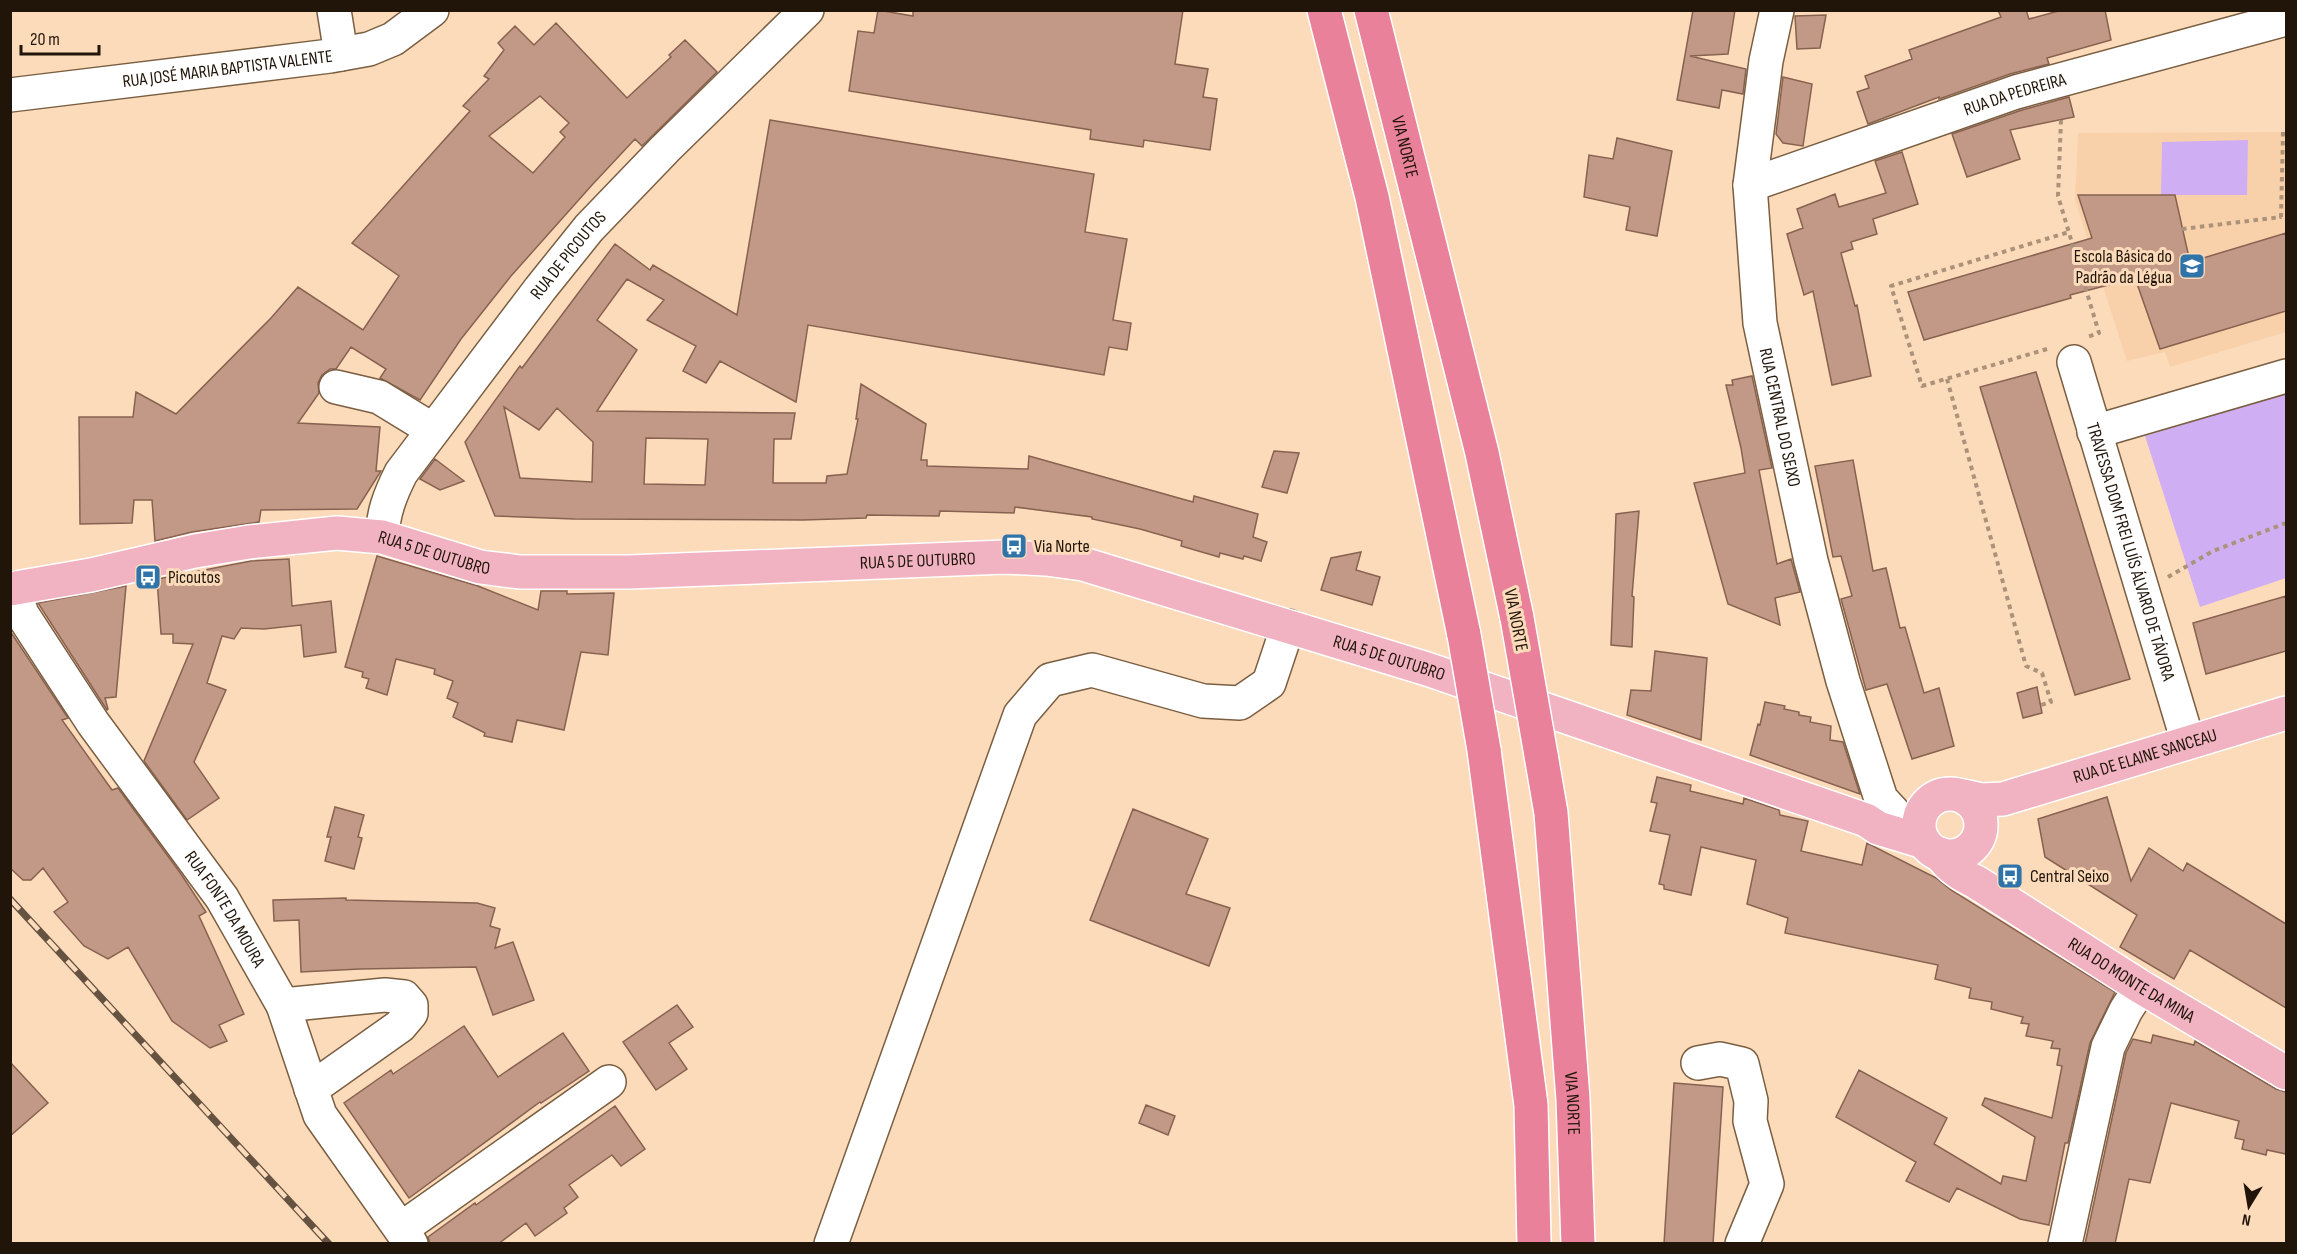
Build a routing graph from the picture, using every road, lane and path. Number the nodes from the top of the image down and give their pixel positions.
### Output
1 (334, 10) edge
2 (432, 10) edge
3 (807, 10) edge
4 (1324, 10) edge
5 (1371, 10) edge
6 (1776, 10) edge
7 (2286, 19) edge
8 (341, 54) junction
9 (10, 94) edge
10 (2061, 120) dead end
11 (2283, 132) dead end
12 (1750, 184) junction
13 (2284, 216) edge
14 (2182, 229) dead end
15 (2069, 232) junction
16 (2071, 353) junction
17 (2286, 376) edge
18 (1947, 379) junction
19 (336, 387) dead end
20 (433, 430) junction
21 (2094, 432) junction
22 (2286, 523) edge
23 (382, 537) junction
24 (12, 588) edge
25 (2142, 591) junction
26 (1288, 626) junction
27 (2041, 705) dead end
28 (2286, 713) edge
29 (2187, 742) junction
30 (1964, 796) junction
31 (2003, 799) junction
32 (1909, 828) junction
33 (1979, 836) junction
34 (1976, 882) junction
35 (2140, 987) junction
36 (284, 1005) junction
37 (1698, 1063) dead end
38 (2286, 1073) edge
39 (609, 1082) dead end
40 (311, 1089) junction
41 (406, 1236) edge
42 (831, 1244) edge
43 (1534, 1244) edge
44 (1578, 1244) edge
45 (1742, 1244) edge
46 (2065, 1244) edge

1 - 8 street
2 - 8 street, RUA JOSÉ MARIA BAPTISTA VALENTE
3 - 20 street, RUA DE PICOUTOS
4 - 43 highway, bridge
5 - 44 highway, VIA NORTE, bridge
6 - 12 street, RUA CENTRAL DO SEIXO
7 - 12 street, RUA DA PEDREIRA
8 - 9 street, RUA JOSÉ MARIA BAPTISTA VALENTE
10 - 15 path
11 - 13 path
12 - 32 street, RUA CENTRAL DO SEIXO
13 - 14 path
15 - 16 path
15 - 18 path
16 - 18 path
16 - 21 street, TRAVESSA DOM FREI LUÍS ÁLVARO DE TÁVORA
17 - 21 street
18 - 27 path
19 - 20 street
20 - 23 street, RUA DE PICOUTOS
21 - 25 street, TRAVESSA DOM FREI LUÍS ÁLVARO DE TÁVORA
22 - 25 path
23 - 24 main road, RUA 5 DE OUTUBRO
23 - 26 main road, RUA 5 DE OUTUBRO
24 - 36 street, RUA FONTE DA MOURA
25 - 29 street, TRAVESSA DOM FREI LUÍS ÁLVARO DE TÁVORA
26 - 32 main road, RUA 5 DE OUTUBRO
26 - 42 street
28 - 29 main road, RUA DE ELAINE SANCEAU
29 - 31 main road, RUA DE ELAINE SANCEAU
30 - 31 main road, RUA DE ELAINE SANCEAU
30 - 32 main road
30 - 33 main road
31 - 33 main road
32 - 33 main road
32 - 34 main road, RUA DO MONTE DA MINA
33 - 34 main road
34 - 35 main road, RUA DO MONTE DA MINA
35 - 38 main road, RUA DO MONTE DA MINA
35 - 46 street
36 - 40 street, RUA FONTE DA MOURA
36 - 40 street
37 - 45 street
39 - 41 street
40 - 41 street, RUA FONTE DA MOURA

